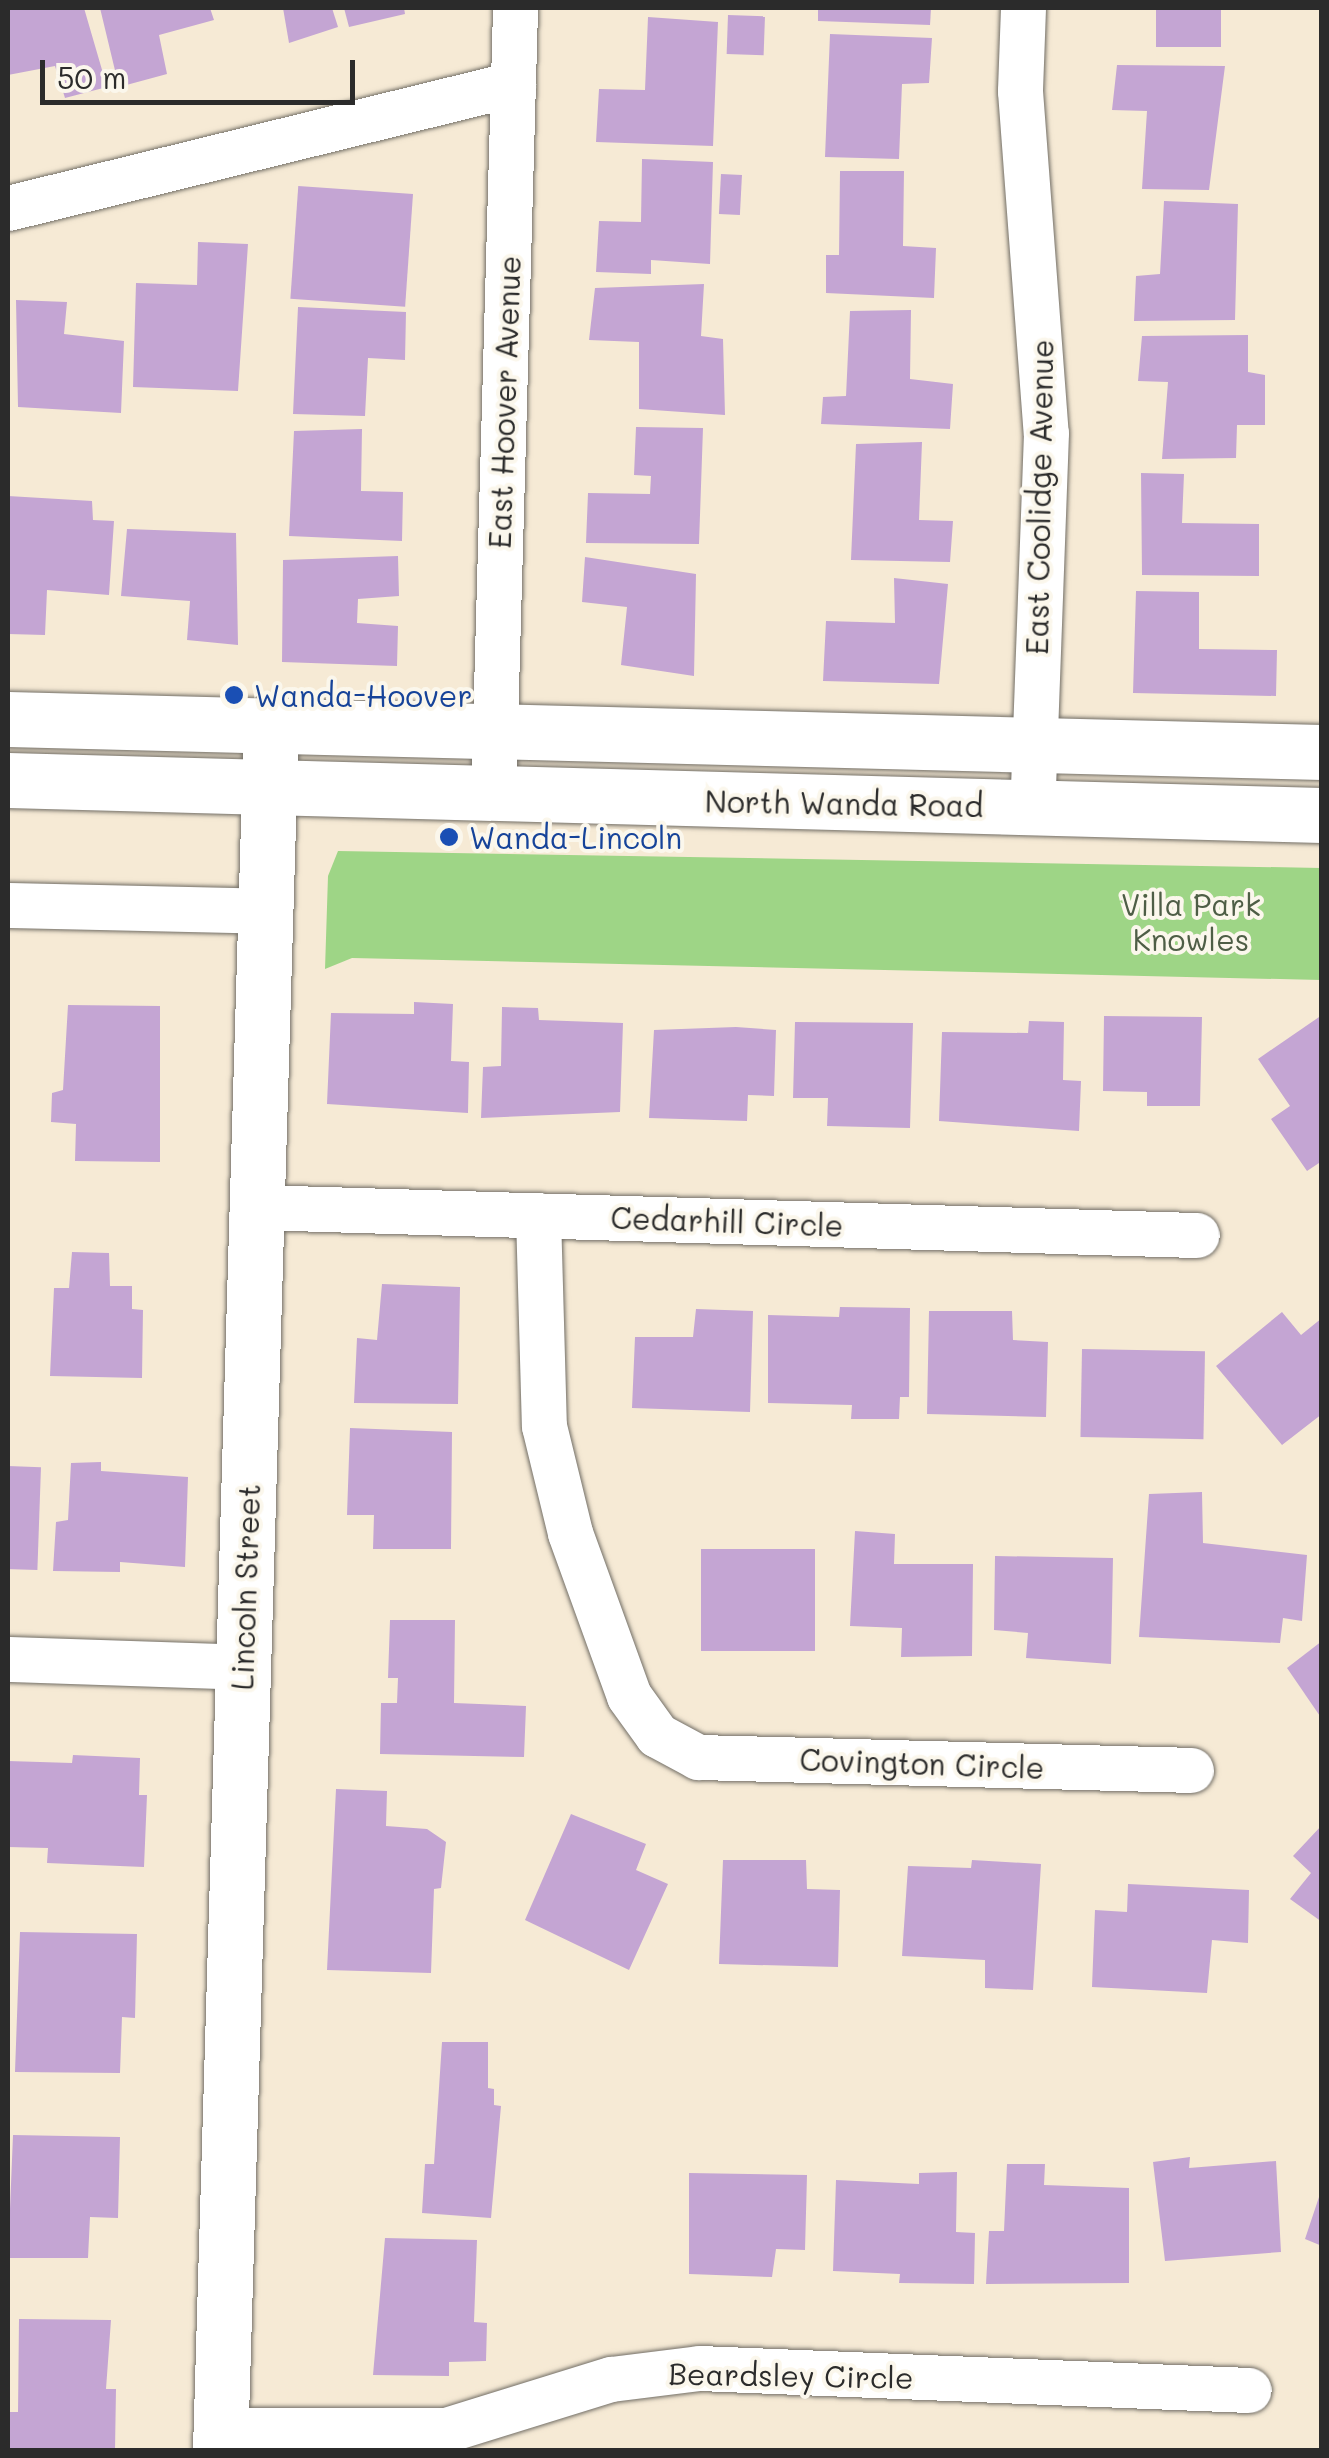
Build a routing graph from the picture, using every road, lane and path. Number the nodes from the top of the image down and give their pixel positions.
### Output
1 (515, 8) edge
2 (1022, 8) edge
3 (513, 84) junction
4 (8, 208) edge
5 (8, 719) edge
6 (271, 723) junction
7 (495, 730) junction
8 (1034, 744) junction
9 (1322, 752) edge
10 (8, 780) edge
11 (269, 790) junction
12 (494, 797) junction
13 (1032, 807) junction
14 (1322, 815) edge
15 (8, 905) edge
16 (266, 911) junction
17 (257, 1207) junction
18 (538, 1215) junction
19 (1198, 1235) dead end
20 (8, 1659) edge
21 (243, 1667) junction
22 (1192, 1770) dead end
23 (1249, 2390) dead end
24 (220, 2440) edge

1 - 3 street, East Hoover Avenue
2 - 8 street, East Coolidge Avenue
3 - 4 street
3 - 7 street, East Hoover Avenue
5 - 6 street
6 - 7 street
6 - 11 street, Lincoln Street
7 - 8 street
7 - 12 street, East Hoover Avenue
8 - 9 street
8 - 13 street, East Coolidge Avenue
10 - 11 street, North Wanda Road
11 - 12 street, North Wanda Road
11 - 16 street, Lincoln Street
12 - 13 street, North Wanda Road
13 - 14 street, North Wanda Road
15 - 16 street
16 - 17 street, Lincoln Street
17 - 18 street, Cedarhill Circle
17 - 21 street, Lincoln Street
18 - 19 street, Cedarhill Circle
18 - 22 street, Covington Circle
20 - 21 street
21 - 24 street, Lincoln Street
23 - 24 street, Beardsley Circle

